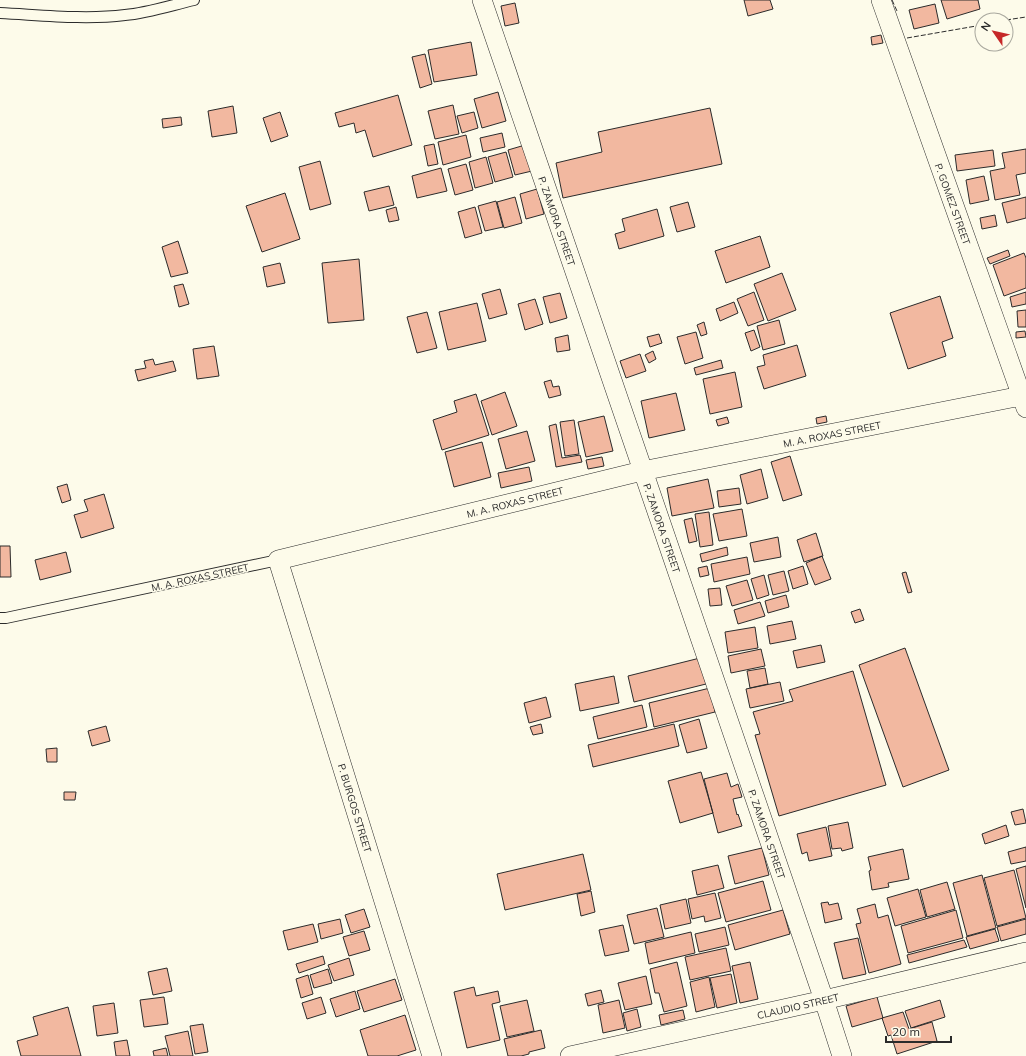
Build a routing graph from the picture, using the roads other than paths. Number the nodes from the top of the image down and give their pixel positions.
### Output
1 (194, 0) edge
2 (482, 0) edge
3 (881, 0) edge
4 (0, 13) edge
5 (1025, 400) edge
6 (642, 471) junction
7 (278, 560) junction
8 (3, 618) edge
9 (1026, 952) edge
10 (824, 1000) junction
11 (432, 1056) edge
12 (570, 1056) edge
13 (842, 1056) edge

1 - 4 lane
2 - 6 street, P. ZAMORA STREET
3 - 5 street, P. GOMEZ STREET
5 - 6 street, M. A. ROXAS STREET
6 - 7 street, M. A. ROXAS STREET
6 - 10 street, P. ZAMORA STREET
7 - 8 lane, M. A. ROXAS STREET
7 - 11 street, P. BURGOS STREET
9 - 10 street, CLAUDIO STREET
10 - 12 street, CLAUDIO STREET
10 - 13 street, P. ZAMORA STREET

